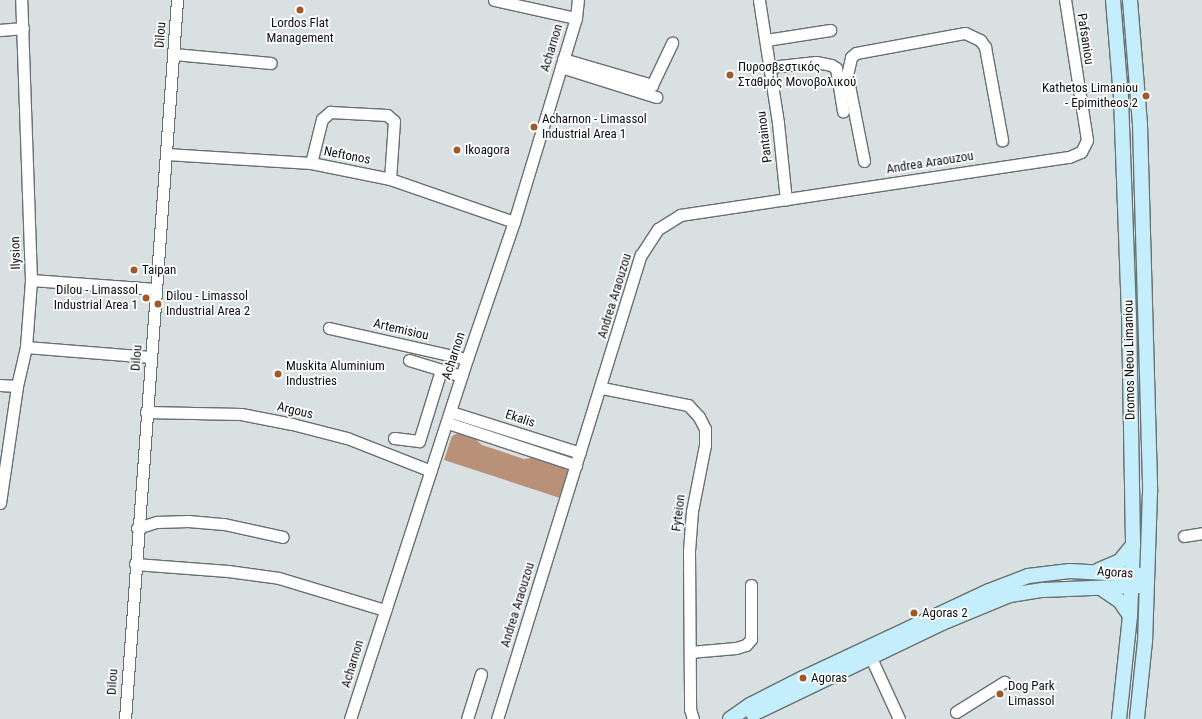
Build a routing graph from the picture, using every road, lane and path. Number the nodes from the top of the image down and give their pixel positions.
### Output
1 (21, 0) edge
2 (178, 0) edge
3 (494, 0) edge
4 (578, 0) edge
5 (759, 0) edge
6 (1065, 0) edge
7 (1113, 0) edge
8 (1130, 0) edge
9 (576, 18) junction
10 (23, 28) junction
11 (0, 30) edge
12 (830, 30) dead end
13 (766, 40) junction
14 (672, 43) dead end
15 (174, 54) junction
16 (272, 63) dead end
17 (562, 63) junction
18 (770, 67) junction
19 (656, 96) dead end
20 (843, 111) dead end
21 (1002, 140) dead end
22 (1081, 152) joint
23 (166, 154) junction
24 (864, 161) dead end
25 (311, 163) junction
26 (390, 179) junction
27 (786, 200) junction
28 (514, 222) junction
29 (30, 280) junction
30 (156, 289) junction
31 (329, 328) dead end
32 (26, 347) junction
33 (151, 357) junction
34 (467, 359) junction
35 (408, 360) dead end
36 (440, 370) junction
37 (462, 376) junction
38 (0, 385) edge
39 (17, 386) junction
40 (602, 388) junction
41 (146, 412) junction
42 (451, 412) junction
43 (448, 423) junction
44 (394, 438) dead end
45 (580, 453) junction
46 (576, 465) junction
47 (431, 471) junction
48 (0, 503) edge
49 (137, 528) junction
50 (1202, 533) edge
51 (1184, 536) dead end
52 (283, 537) dead end
53 (1133, 545) junction
54 (135, 564) junction
55 (1095, 572) junction
56 (1132, 580) junction
57 (1148, 581) junction
58 (751, 585) dead end
59 (1102, 589) junction
60 (385, 610) junction
61 (1130, 616) junction
62 (690, 652) junction
63 (870, 658) junction
64 (481, 674) dead end
65 (1004, 682) dead end
66 (956, 712) dead end
67 (125, 719) edge
68 (350, 719) edge
69 (466, 719) edge
70 (497, 719) edge
71 (693, 719) edge
72 (730, 719) edge
73 (740, 719) edge
74 (899, 719) edge
75 (1119, 719) edge
76 (1137, 719) edge

1 - 10 street, Ilysion
2 - 15 street, Dilou
3 - 9 street
4 - 9 street, Acharnon
5 - 13 street, Pantainou
6 - 22 street, Pafsaniou
7 - 53 main road, Dromos Neou Limaniou
8 - 57 main road, Dromos Neou Limaniou
9 - 17 street, Acharnon
10 - 11 street
10 - 29 street, Ilysion
12 - 13 street
13 - 18 street, Pantainou
14 - 17 street
15 - 16 street
15 - 23 street, Dilou
17 - 19 street
17 - 28 street, Acharnon
18 - 20 street
18 - 27 street, Pantainou
21 - 24 street
22 - 27 street, Andrea Araouzou
23 - 25 street, Neftonos
23 - 30 street, Dilou
25 - 26 street, Neftonos
25 - 26 street
26 - 28 street, Neftonos
27 - 40 street, Andrea Araouzou
28 - 34 street, Acharnon
29 - 30 street
29 - 32 street, Ilysion
30 - 33 street, Dilou
31 - 34 street, Artemisiou
32 - 33 street
32 - 39 street, Ilysion
33 - 41 street, Dilou
34 - 37 street, Acharnon
35 - 36 street
36 - 37 street
36 - 44 street
37 - 42 street, Acharnon
38 - 39 street
39 - 48 street, Ilysion
40 - 45 street, Andrea Araouzou
40 - 62 street, Fyteion
41 - 47 street, Argous
41 - 49 street, Dilou
42 - 43 street, Acharnon
42 - 45 street, Ekalis
43 - 46 street
43 - 47 street, Acharnon
45 - 46 street, Andrea Araouzou
46 - 70 street, Andrea Araouzou
47 - 60 street, Acharnon
49 - 52 street
49 - 54 street, Dilou
50 - 51 street
53 - 55 main road
53 - 56 main road, Dromos Neou Limaniou
54 - 60 street
54 - 67 street, Dilou
55 - 56 main road, Agoras
55 - 72 main road, Agoras
56 - 57 main road, Agoras
56 - 59 main road, Agoras
56 - 61 main road, Dromos Neou Limaniou
57 - 76 main road, Dromos Neou Limaniou
58 - 62 street
59 - 61 main road
59 - 63 main road, Agoras
60 - 68 street, Acharnon
61 - 75 main road, Dromos Neou Limaniou
62 - 71 street, Fyteion
63 - 73 main road, Agoras
63 - 74 street
64 - 69 street
65 - 66 street

